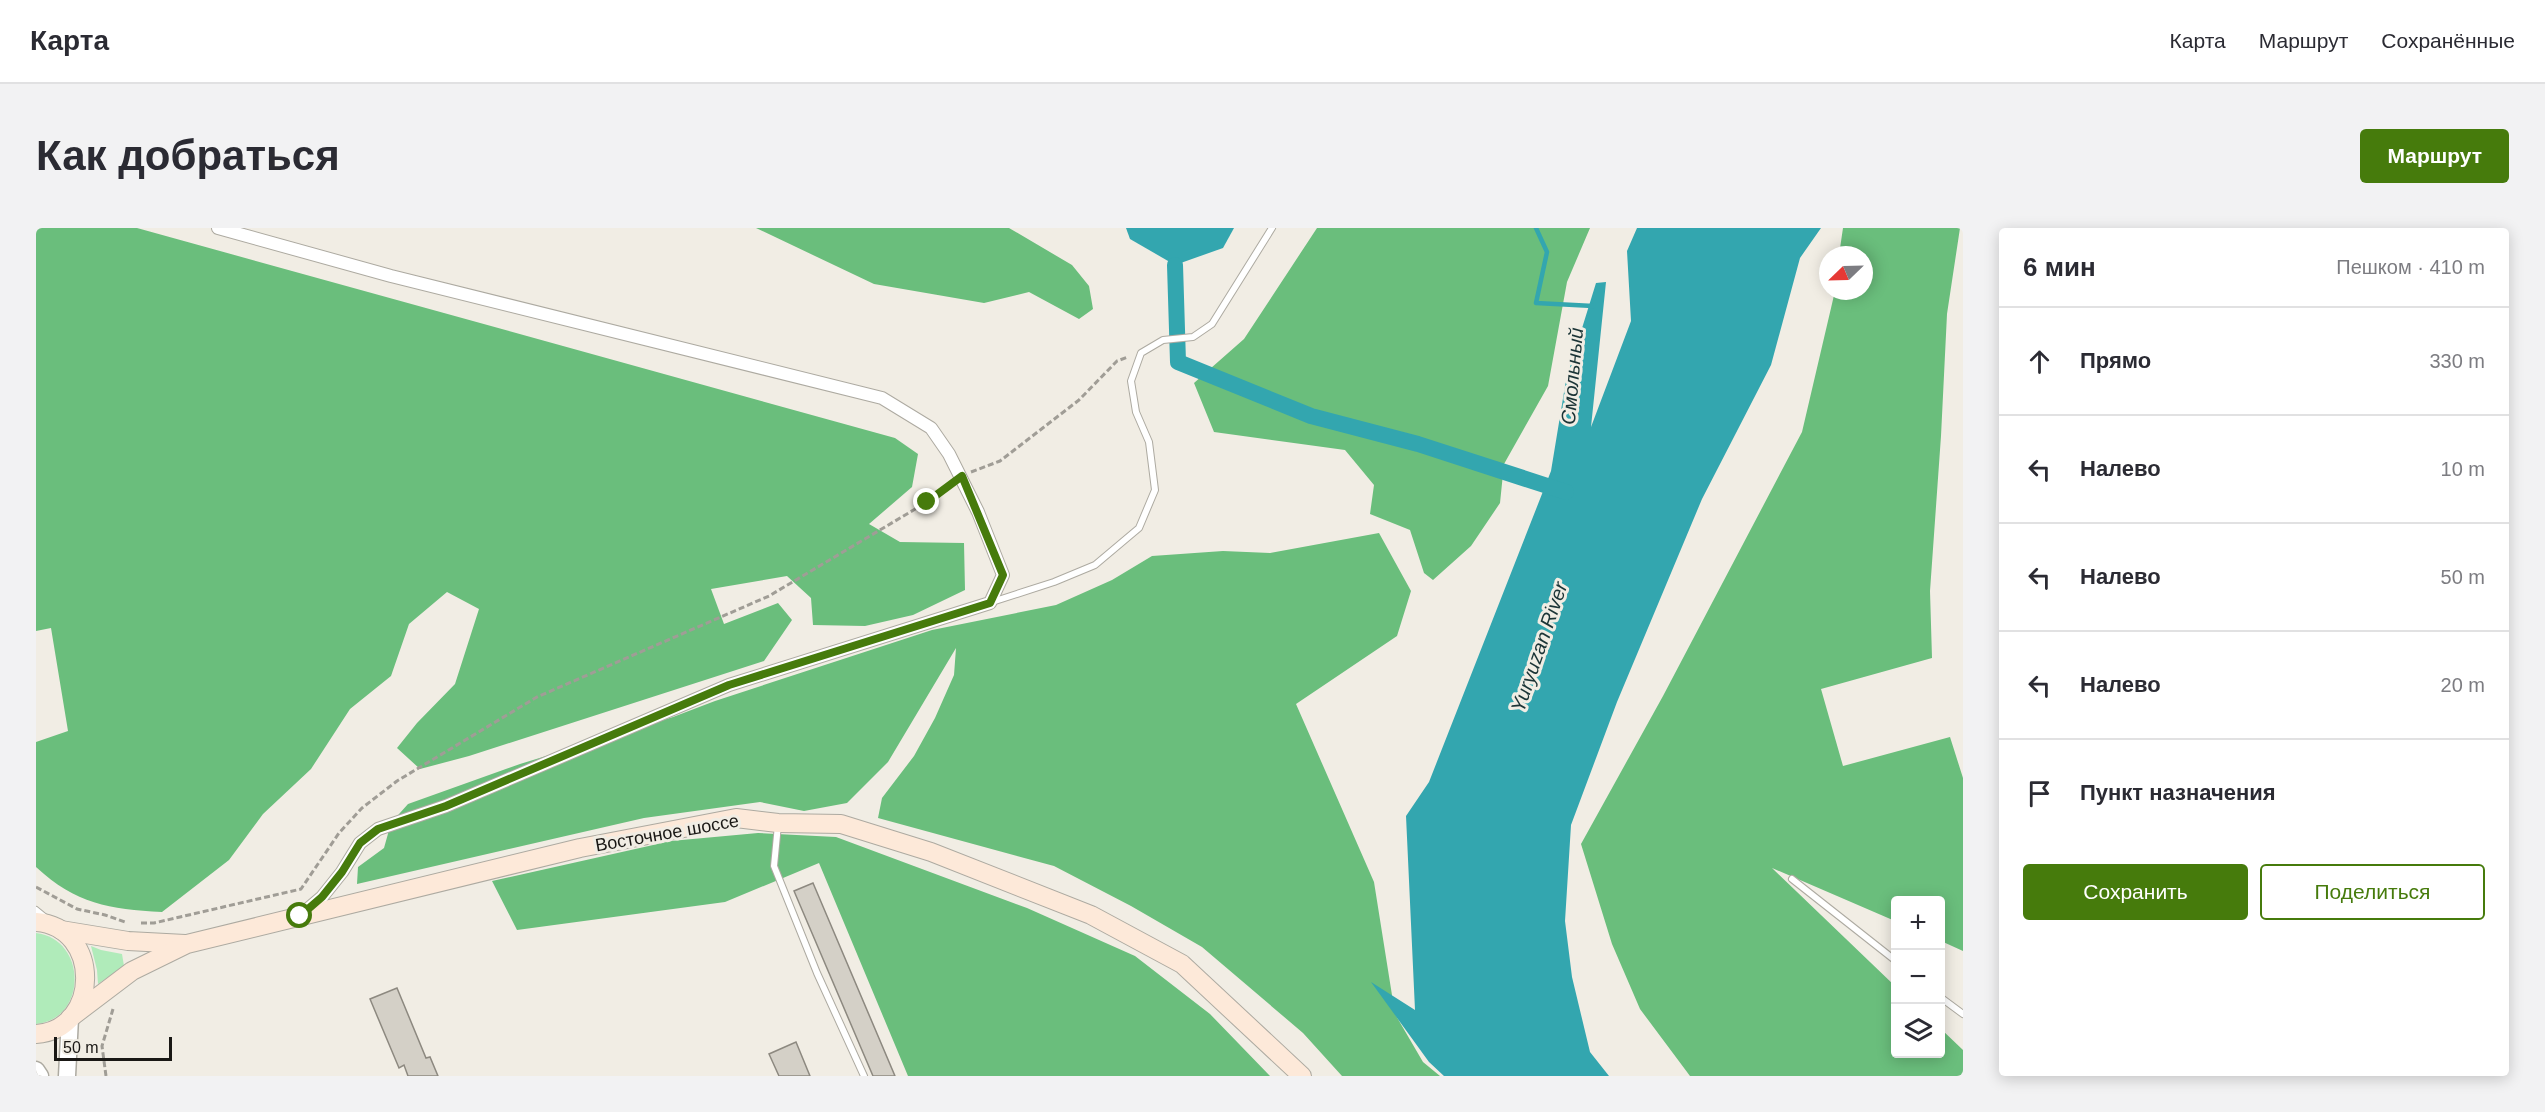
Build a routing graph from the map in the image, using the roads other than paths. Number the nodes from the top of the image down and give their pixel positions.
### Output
1 (218, 228) edge
2 (1272, 228) edge
3 (990, 603) junction
4 (778, 822) junction
5 (1792, 879) dead end
6 (36, 910) edge
7 (300, 916) junction
8 (36, 922) edge
9 (58, 929) junction
10 (187, 944) junction
11 (1891, 957) edge
12 (1945, 1000) edge
13 (1963, 1014) edge
14 (70, 1018) junction
15 (36, 1034) edge
16 (36, 1070) edge
17 (40, 1076) edge
18 (67, 1076) edge
19 (864, 1076) edge
20 (1302, 1076) edge

1 - 3 street
2 - 3 lane
3 - 7 street
4 - 7 main road, Восточное шоссе
4 - 19 lane
4 - 20 main road, Восточное шоссе
5 - 11 lane
6 - 9 lane
7 - 10 main road, Восточное шоссе
8 - 9 main road, Восточное шоссе
9 - 10 main road, Восточное шоссе
9 - 14 main road
10 - 14 main road, Восточное шоссе
12 - 13 lane
14 - 15 main road, Восточное шоссе
14 - 18 street
16 - 17 street

